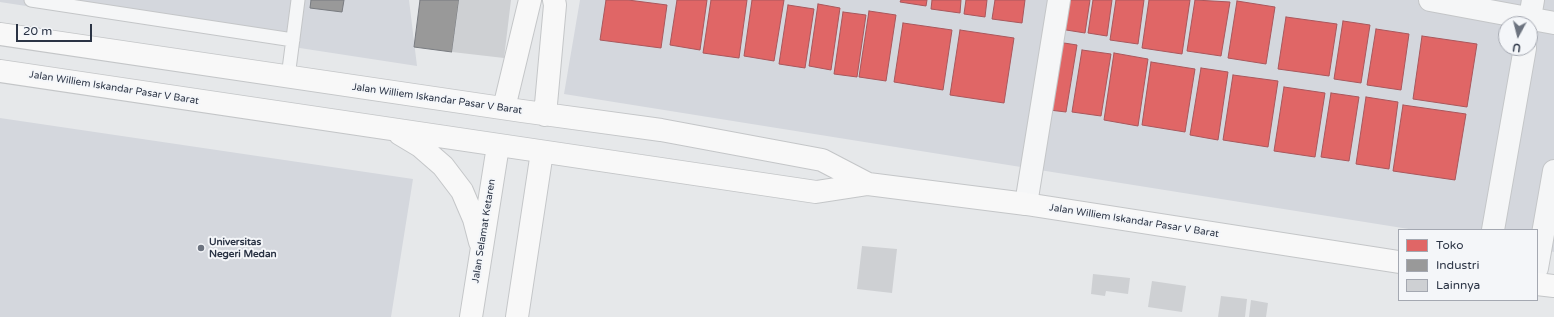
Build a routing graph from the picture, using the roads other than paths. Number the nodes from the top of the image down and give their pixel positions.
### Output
1 (31, 0) edge
2 (298, 0) edge
3 (530, 0) edge
4 (554, 0) edge
5 (1059, 0) edge
6 (1430, 0) edge
7 (1530, 14) edge
8 (1554, 23) edge
9 (0, 34) edge
10 (293, 40) junction
11 (1524, 56) edge
12 (0, 71) edge
13 (288, 77) junction
14 (504, 108) junction
15 (545, 115) junction
16 (393, 130) junction
17 (498, 146) junction
18 (542, 152) junction
19 (1554, 171) edge
20 (868, 184) junction
21 (1026, 204) junction
22 (1549, 228) edge
23 (1493, 229) edge
24 (481, 249) junction
25 (1398, 262) edge
26 (1538, 265) edge
27 (1538, 284) edge
28 (1554, 286) edge
29 (471, 317) edge
30 (516, 317) edge

1 - 10 lane
2 - 10 lane
3 - 14 street
4 - 15 street
5 - 21 street
6 - 7 street
7 - 8 street
9 - 13 street, Jalan Williem Iskandar Pasar V Barat
10 - 13 lane
11 - 23 street
12 - 16 street, Jalan Williem Iskandar Pasar V Barat
13 - 14 street, Jalan Williem Iskandar Pasar V Barat
14 - 15 street, Jalan Williem Iskandar Pasar V Barat
15 - 20 street, Jalan Williem Iskandar Pasar V Barat
16 - 17 street, Jalan Williem Iskandar Pasar V Barat
16 - 24 street
17 - 18 street, Jalan Williem Iskandar Pasar V Barat
17 - 24 street, Jalan Selamat Ketaren
18 - 20 street, Jalan Williem Iskandar Pasar V Barat
18 - 30 street
19 - 22 street
20 - 21 street, Jalan Williem Iskandar Pasar V Barat
21 - 25 street, Jalan Williem Iskandar Pasar V Barat
22 - 26 street
24 - 29 street, Jalan Selamat Ketaren
27 - 28 street

